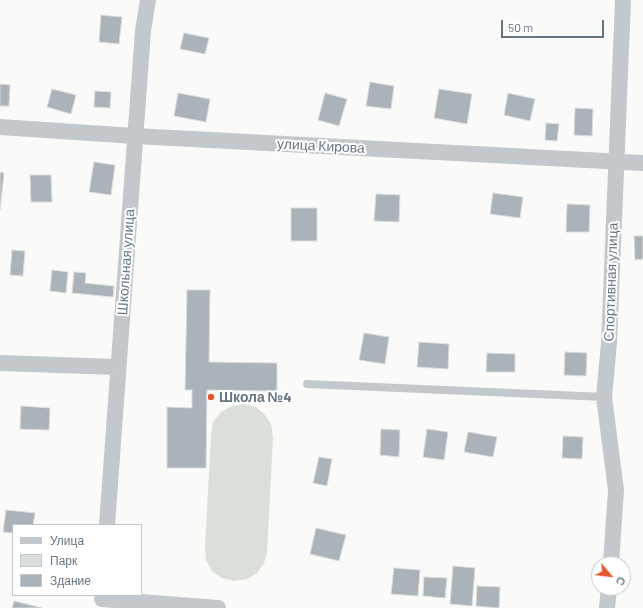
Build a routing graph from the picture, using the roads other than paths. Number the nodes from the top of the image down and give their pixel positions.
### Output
1 (148, 0) edge
2 (622, 0) edge
3 (0, 127) edge
4 (135, 136) junction
5 (616, 161) junction
6 (643, 163) edge
7 (0, 363) edge
8 (117, 367) junction
9 (307, 384) dead end
10 (604, 397) junction
11 (107, 524) edge
12 (612, 556) edge
13 (608, 596) edge
14 (101, 601) edge
15 (218, 608) edge
16 (607, 608) edge

1 - 4 street, Школьная улица
2 - 5 street, Спортивная улица
3 - 4 street, улица Кирова
4 - 5 street, улица Кирова
4 - 8 street, Школьная улица
5 - 6 street, улица Кирова
5 - 10 street, Спортивная улица
7 - 8 street
8 - 11 street, Школьная улица
9 - 10 lane
10 - 12 street, Спортивная улица
13 - 16 street
14 - 15 street

